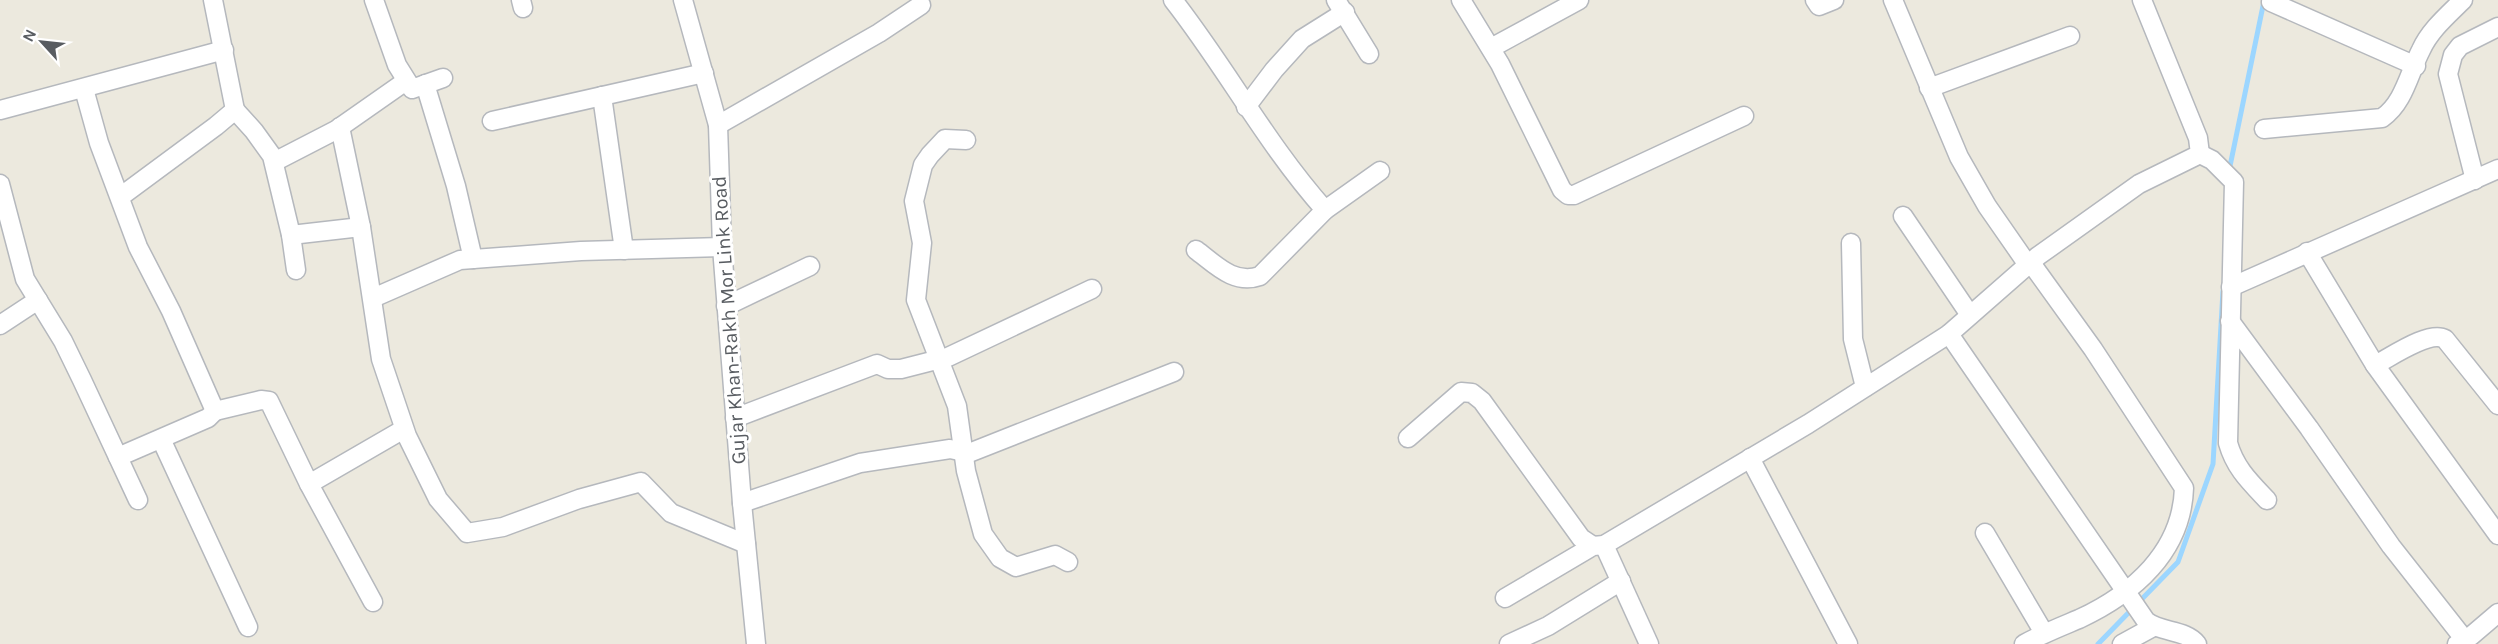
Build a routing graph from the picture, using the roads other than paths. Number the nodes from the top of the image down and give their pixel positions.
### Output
1 (213, 0) edge
2 (374, 0) edge
3 (683, 0) edge
4 (1173, 0) edge
5 (1461, 0) edge
6 (1580, 0) edge
7 (1815, 0) edge
8 (1834, 0) edge
9 (1893, 0) edge
10 (2142, 0) edge
11 (2463, 0) edge
12 (2271, 2) dead end
13 (921, 5) dead end
14 (1340, 6) edge
15 (2498, 27) edge
16 (2070, 36) dead end
17 (1491, 48) junction
18 (224, 50) junction
19 (1369, 54) dead end
20 (2415, 66) junction
21 (704, 73) junction
22 (443, 78) dead end
23 (406, 81) junction
24 (425, 84) junction
25 (1929, 88) junction
26 (84, 89) junction
27 (602, 96) junction
28 (1246, 107) junction
29 (0, 110) edge
30 (235, 110) junction
31 (1743, 116) dead end
32 (492, 121) dead end
33 (718, 125) junction
34 (340, 127) junction
35 (2264, 129) dead end
36 (966, 140) dead end
37 (2206, 157) junction
38 (274, 162) junction
39 (2498, 169) edge
40 (1380, 171) dead end
41 (2475, 180) junction
42 (0, 184) edge
43 (120, 197) junction
44 (1326, 210) junction
45 (1903, 216) dead end
46 (361, 227) junction
47 (291, 235) junction
48 (1851, 243) dead end
49 (722, 247) junction
50 (624, 250) junction
51 (1196, 250) dead end
52 (2307, 252) junction
53 (473, 259) junction
54 (2029, 264) junction
55 (810, 266) dead end
56 (296, 270) dead end
57 (2231, 287) junction
58 (1092, 289) dead end
59 (373, 298) junction
60 (38, 300) junction
61 (726, 306) junction
62 (1970, 315) junction
63 (2230, 321) junction
64 (0, 324) edge
65 (1949, 333) junction
66 (939, 360) junction
67 (2375, 365) junction
68 (1174, 372) dead end
69 (1865, 387) junction
70 (2498, 405) edge
71 (215, 411) junction
72 (735, 418) junction
73 (404, 429) junction
74 (161, 438) junction
75 (1408, 438) dead end
76 (962, 452) junction
77 (118, 457) junction
78 (1750, 458) junction
79 (309, 484) junction
80 (138, 500) dead end
81 (2267, 500) dead end
82 (742, 503) junction
83 (1985, 533) dead end
84 (2498, 535) edge
85 (746, 544) junction
86 (1598, 545) junction
87 (1068, 561) dead end
88 (1620, 580) junction
89 (2128, 593) junction
90 (1504, 598) dead end
91 (374, 602) dead end
92 (2498, 613) edge
93 (2148, 622) junction
94 (249, 627) dead end
95 (2044, 633) junction
96 (2461, 642) edge
97 (756, 644) edge
98 (1509, 644) edge
99 (1649, 644) edge
100 (1848, 644) edge
101 (2024, 644) edge
102 (2122, 644) edge
103 (2197, 644) edge

1 - 18 street
2 - 23 street
3 - 21 street, Gujar Khan-Rakh Mor Link Road
4 - 28 street
5 - 17 street
6 - 17 street
7 - 8 street
9 - 25 street
10 - 37 street
11 - 20 street
12 - 20 street
13 - 33 street
14 - 19 street
14 - 28 street
15 - 41 street
16 - 25 street
17 - 31 street
18 - 26 street
18 - 30 street
20 - 35 street
21 - 27 street
21 - 33 street, Gujar Khan-Rakh Mor Link Road
22 - 24 street
23 - 24 street
23 - 34 street
24 - 53 street
25 - 54 street
26 - 29 street
26 - 43 street
27 - 32 street
27 - 50 street
28 - 44 street
30 - 38 street
30 - 43 street
33 - 49 street, Gujar Khan-Rakh Mor Link Road
34 - 38 street
34 - 46 street
36 - 66 street
37 - 54 street
37 - 57 street
38 - 47 street
39 - 41 street
40 - 44 street
41 - 52 street
42 - 60 street
43 - 71 street
44 - 51 street
45 - 62 street
46 - 47 street
46 - 59 street
47 - 56 street
48 - 69 street
49 - 50 street
49 - 61 street, Gujar Khan-Rakh Mor Link Road
50 - 53 street
52 - 57 street
52 - 67 street
53 - 59 street
54 - 62 street
54 - 89 street
55 - 61 street
57 - 63 street
58 - 66 street
59 - 73 street
60 - 64 street
60 - 77 street
61 - 72 street, Gujar Khan-Rakh Mor Link Road
62 - 65 street
63 - 81 street
63 - 96 street
65 - 69 street
65 - 89 street
66 - 72 street
66 - 76 street
67 - 70 street
67 - 84 street
68 - 76 street
69 - 78 street
71 - 74 street
71 - 79 street
72 - 82 street, Gujar Khan-Rakh Mor Link Road
73 - 79 street
73 - 85 street
74 - 77 street
74 - 94 street
75 - 86 street
76 - 82 street
76 - 87 street
77 - 80 street
78 - 86 street
78 - 100 street
79 - 91 street
82 - 85 street, Gujar Khan-Rakh Mor Link Road
83 - 95 street
85 - 97 street, Gujar Khan-Rakh Mor Link Road
86 - 88 street
86 - 90 street
88 - 98 street
88 - 99 street
89 - 93 street
89 - 95 street
92 - 96 street
93 - 102 street
93 - 103 street
95 - 101 street

